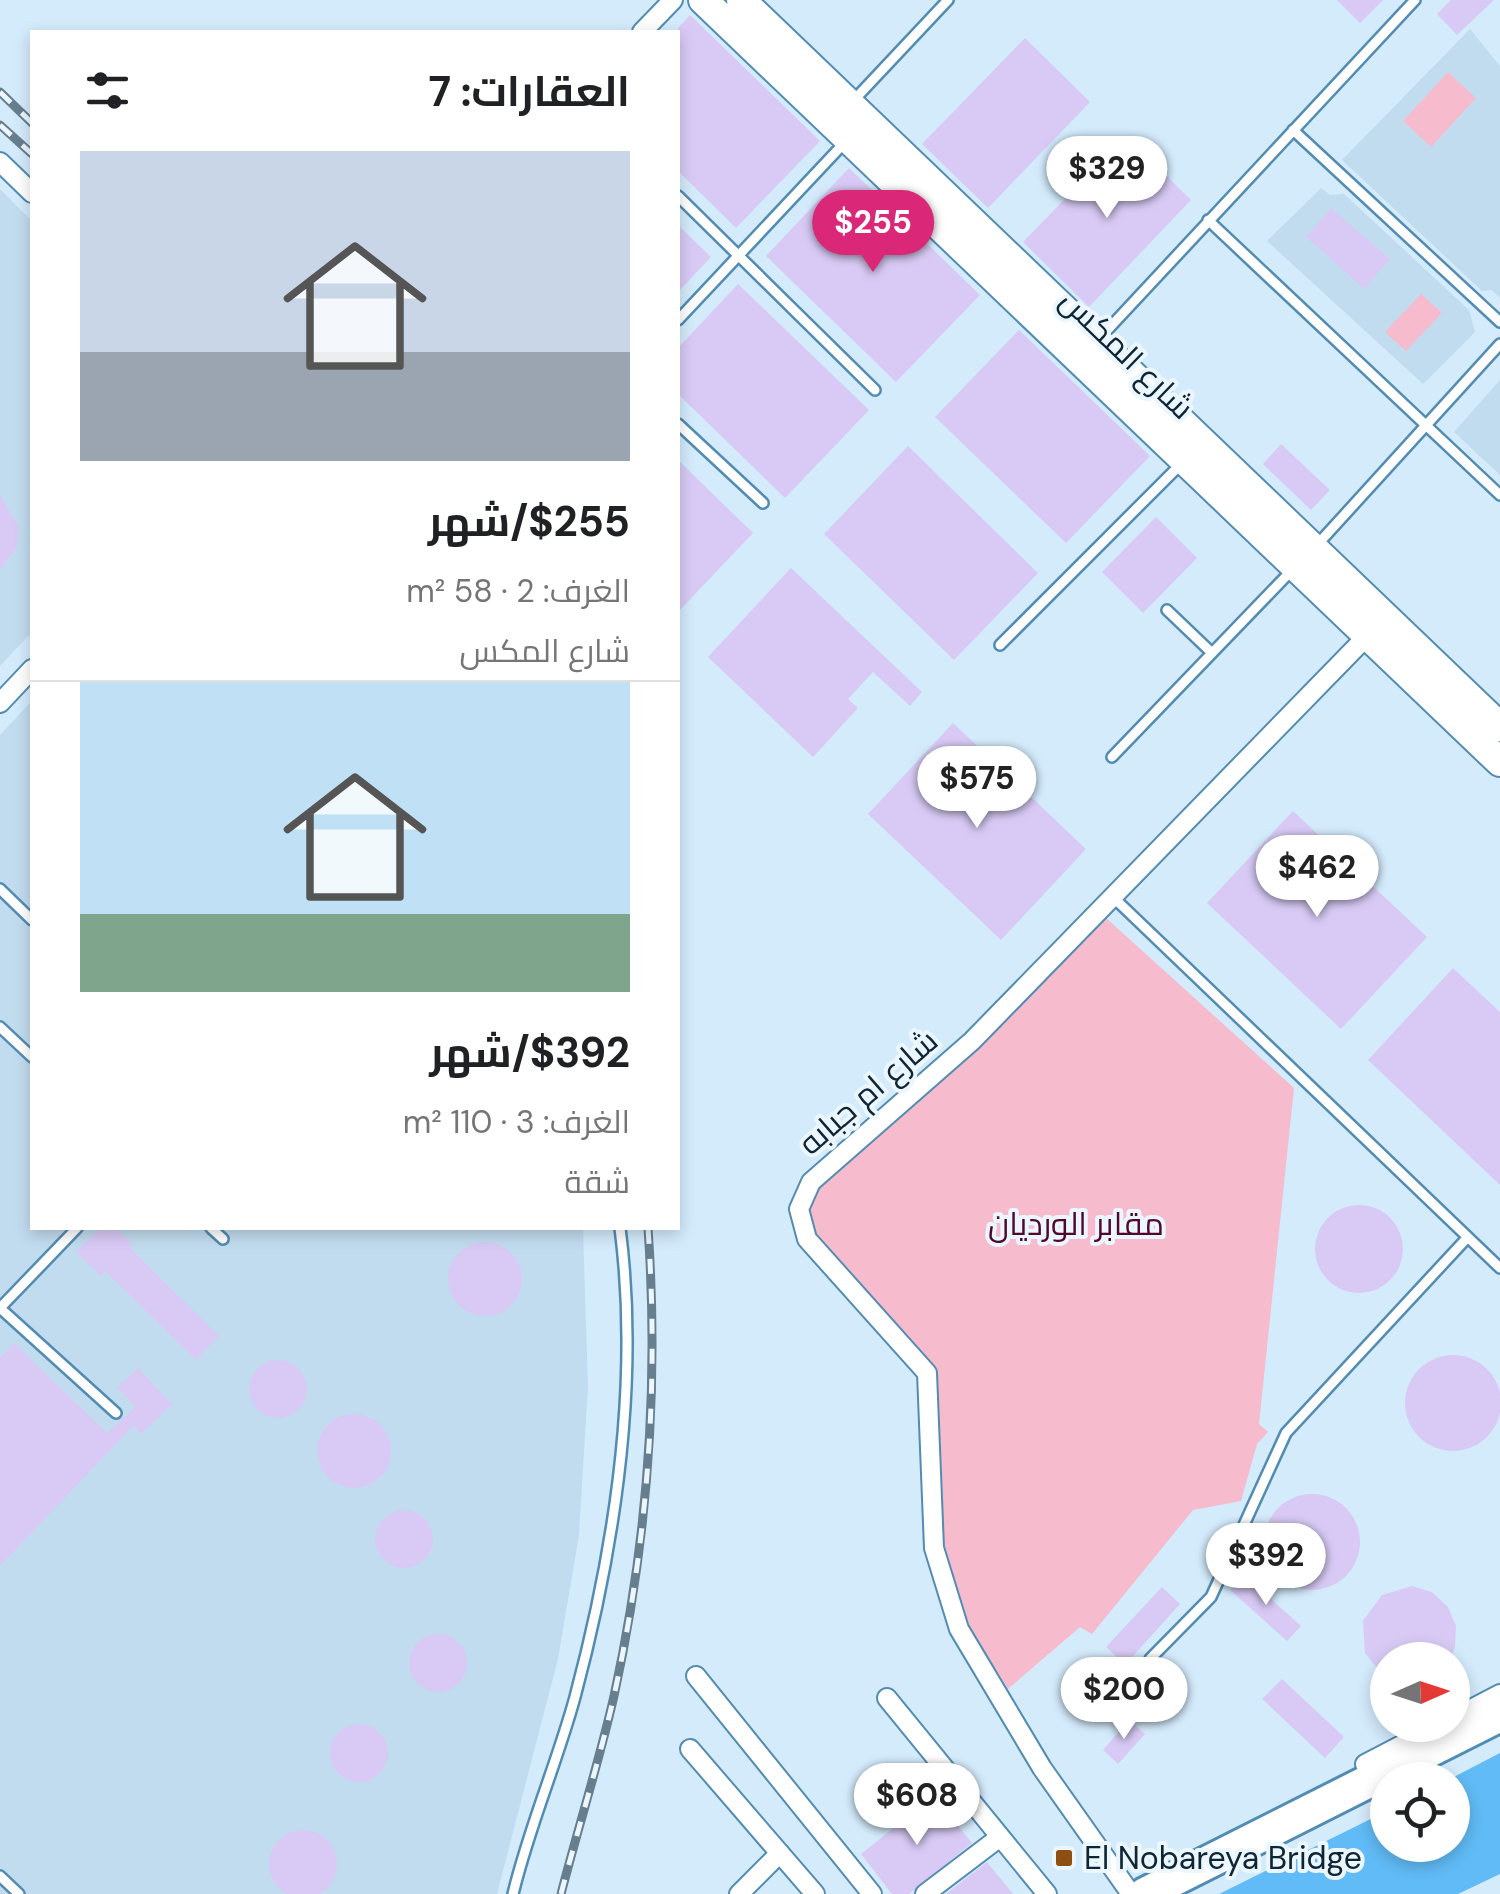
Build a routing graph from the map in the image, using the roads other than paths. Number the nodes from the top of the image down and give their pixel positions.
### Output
1 (673, 0) edge
2 (703, 0) edge
3 (741, 0) edge
4 (948, 0) edge
5 (1415, 0) edge
6 (644, 30) edge
7 (851, 102) junction
8 (1293, 130) junction
9 (850, 137) junction
10 (0, 162) edge
11 (30, 191) edge
12 (680, 198) edge
13 (1208, 220) junction
14 (738, 255) junction
15 (680, 318) edge
16 (1500, 322) edge
17 (1097, 341) junction
18 (1500, 344) edge
19 (876, 390) dead end
20 (680, 426) edge
21 (1426, 427) junction
22 (1186, 458) junction
23 (1500, 494) edge
24 (762, 503) dead end
25 (1305, 556) junction
26 (1168, 610) dead end
27 (1370, 634) junction
28 (1000, 646) dead end
29 (1212, 653) junction
30 (30, 671) edge
31 (0, 702) edge
32 (1500, 727) edge
33 (1112, 757) dead end
34 (1500, 762) edge
35 (0, 889) edge
36 (1114, 898) junction
37 (30, 918) edge
38 (0, 1026) edge
39 (30, 1056) edge
40 (75, 1230) edge
41 (212, 1230) edge
42 (620, 1230) edge
43 (1467, 1238) junction
44 (223, 1239) dead end
45 (1500, 1268) edge
46 (1, 1307) edge
47 (116, 1413) dead end
48 (1150, 1659) dead end
49 (696, 1676) dead end
50 (1500, 1694) edge
51 (887, 1698) dead end
52 (1470, 1709) edge
53 (1500, 1715) edge
54 (1500, 1738) edge
55 (1407, 1742) edge
56 (690, 1749) dead end
57 (1452, 1762) edge
58 (1364, 1764) dead end
59 (1370, 1803) edge
60 (1000, 1836) junction
61 (780, 1853) junction
62 (0, 1876) edge
63 (1143, 1893) edge
64 (19, 1894) edge
65 (513, 1894) edge
66 (739, 1894) edge
67 (815, 1894) edge
68 (872, 1894) edge
69 (925, 1894) edge
70 (1046, 1894) edge
71 (1189, 1894) edge

1 - 6 street
2 - 9 main road, شارع المكس
3 - 7 main road, شارع المكس
4 - 7 lane
5 - 8 lane
7 - 17 main road, شارع المكس
8 - 13 lane
8 - 16 lane
9 - 14 lane
9 - 22 main road, شارع المكس
10 - 11 street
12 - 14 lane
13 - 17 lane
13 - 21 lane
14 - 15 lane
14 - 19 lane
17 - 25 main road, شارع المكس
18 - 21 lane
20 - 24 lane
21 - 23 lane
21 - 25 lane
22 - 25 main road, شارع المكس
22 - 28 lane
25 - 27 main road, شارع المكس
25 - 29 lane
25 - 32 main road, شارع المكس
26 - 29 lane
27 - 34 main road, شارع المكس
27 - 36 street, شارع ام جبابه
29 - 33 lane
30 - 31 street
35 - 37 lane
36 - 43 lane
36 - 63 street, شارع ام جبابه
38 - 39 lane
40 - 46 lane
41 - 44 lane
42 - 65 lane
43 - 45 lane
43 - 48 lane
46 - 47 lane
49 - 68 street
50 - 52 street
51 - 60 street
53 - 63 highway
54 - 57 highway
55 - 58 street
56 - 61 street
59 - 71 highway
60 - 69 street
60 - 70 street
61 - 66 street
61 - 67 street
62 - 64 lane

